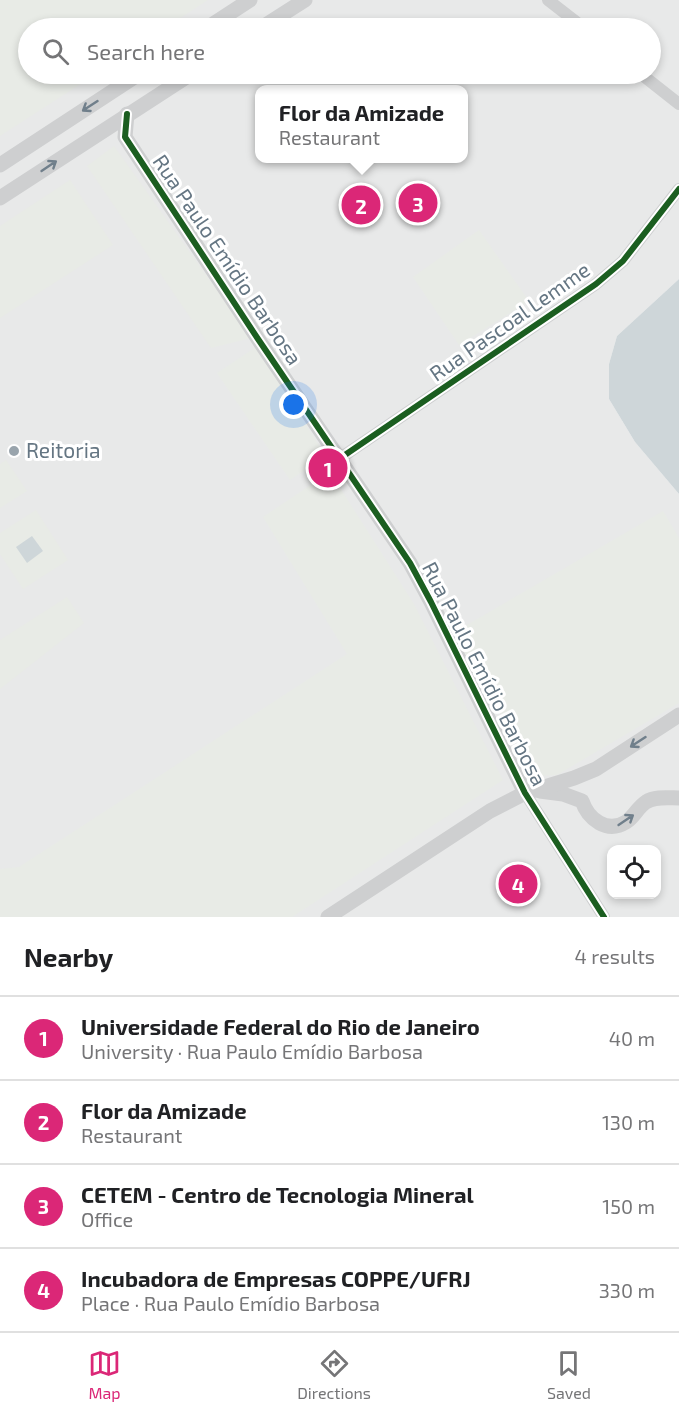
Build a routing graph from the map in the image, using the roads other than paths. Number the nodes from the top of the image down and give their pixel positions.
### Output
1 (250, 0) edge
2 (305, 0) edge
3 (548, 0) edge
4 (222, 18) edge
5 (277, 18) edge
6 (571, 18) edge
7 (124, 84) edge
8 (175, 84) edge
9 (654, 84) edge
10 (679, 104) edge
11 (127, 114) junction
12 (102, 130) junction
13 (125, 137) junction
14 (0, 165) edge
15 (679, 189) edge
16 (0, 198) edge
17 (339, 459) junction
18 (679, 715) edge
19 (596, 769) junction
20 (525, 793) junction
21 (679, 798) edge
22 (582, 801) junction
23 (328, 917) edge
24 (604, 917) edge

1 - 4 street
2 - 5 street
3 - 6 street
7 -> 14 street
8 - 11 street
9 - 10 street
11 - 12 street
11 - 13 street
12 - 13 street
16 -> 12 street
13 - 17 street, Rua Paulo Emídio Barbosa
15 - 17 street, Rua Pascoal Lemme
17 - 20 street, Rua Paulo Emídio Barbosa
18 -> 19 street
19 - 20 street
19 - 22 street
20 - 22 street
20 - 23 street
20 - 24 street, Rua Paulo Emídio Barbosa
22 -> 21 street

